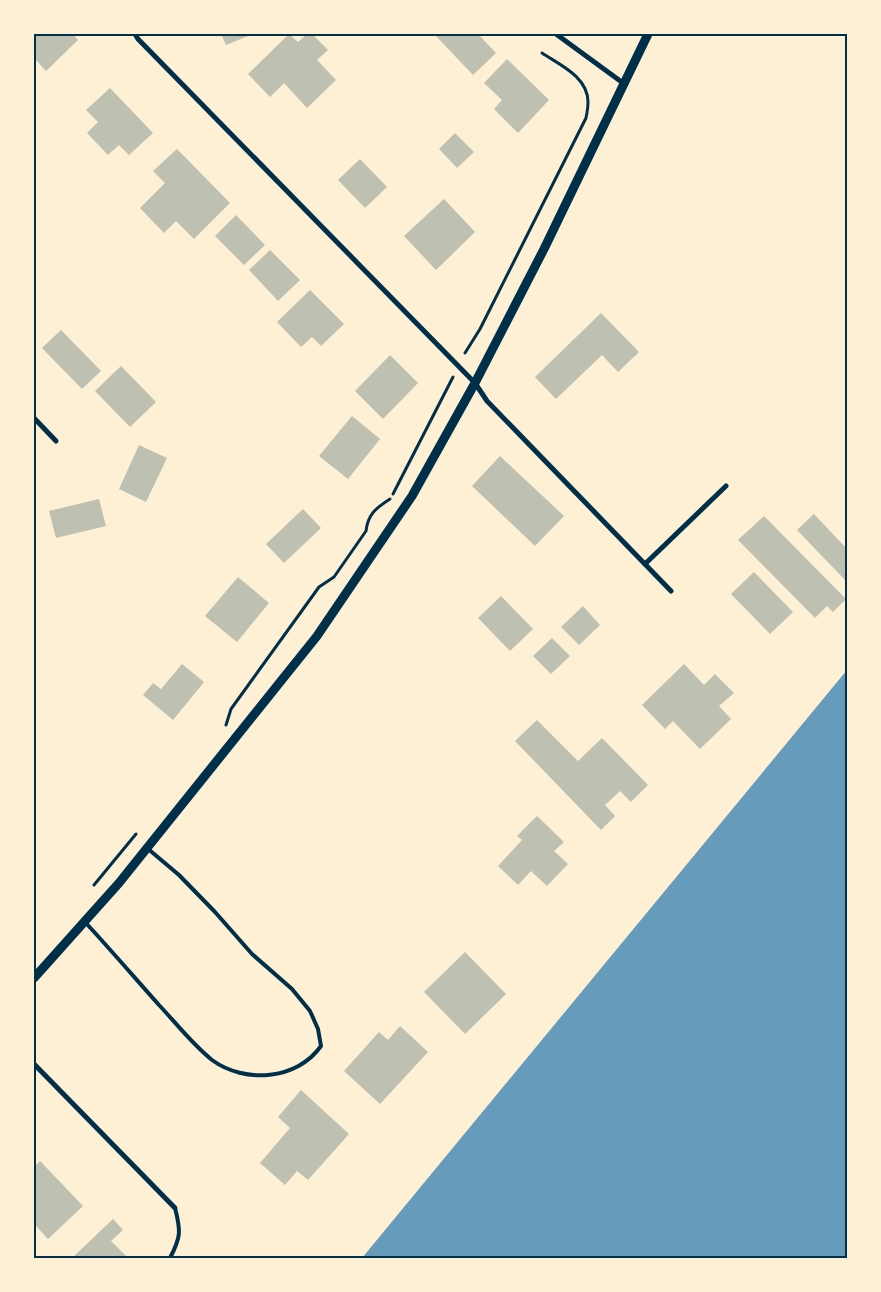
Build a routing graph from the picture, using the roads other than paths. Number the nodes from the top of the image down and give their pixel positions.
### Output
1 (135, 34) edge
2 (556, 34) edge
3 (648, 34) edge
4 (623, 83) junction
5 (475, 382) junction
6 (34, 418) edge
7 (56, 441) dead end
8 (726, 486) dead end
9 (645, 564) junction
10 (670, 591) dead end
11 (147, 848) junction
12 (85, 922) junction
13 (34, 978) edge
14 (34, 1064) edge
15 (175, 1208) joint
16 (170, 1258) edge

1 - 5 street
2 - 4 street
3 - 4 street
4 - 5 street
5 - 9 street
5 - 11 street
6 - 7 street
8 - 9 street
9 - 10 street
11 - 12 street
11 - 12 lane
12 - 13 street
14 - 15 street
15 - 16 lane

